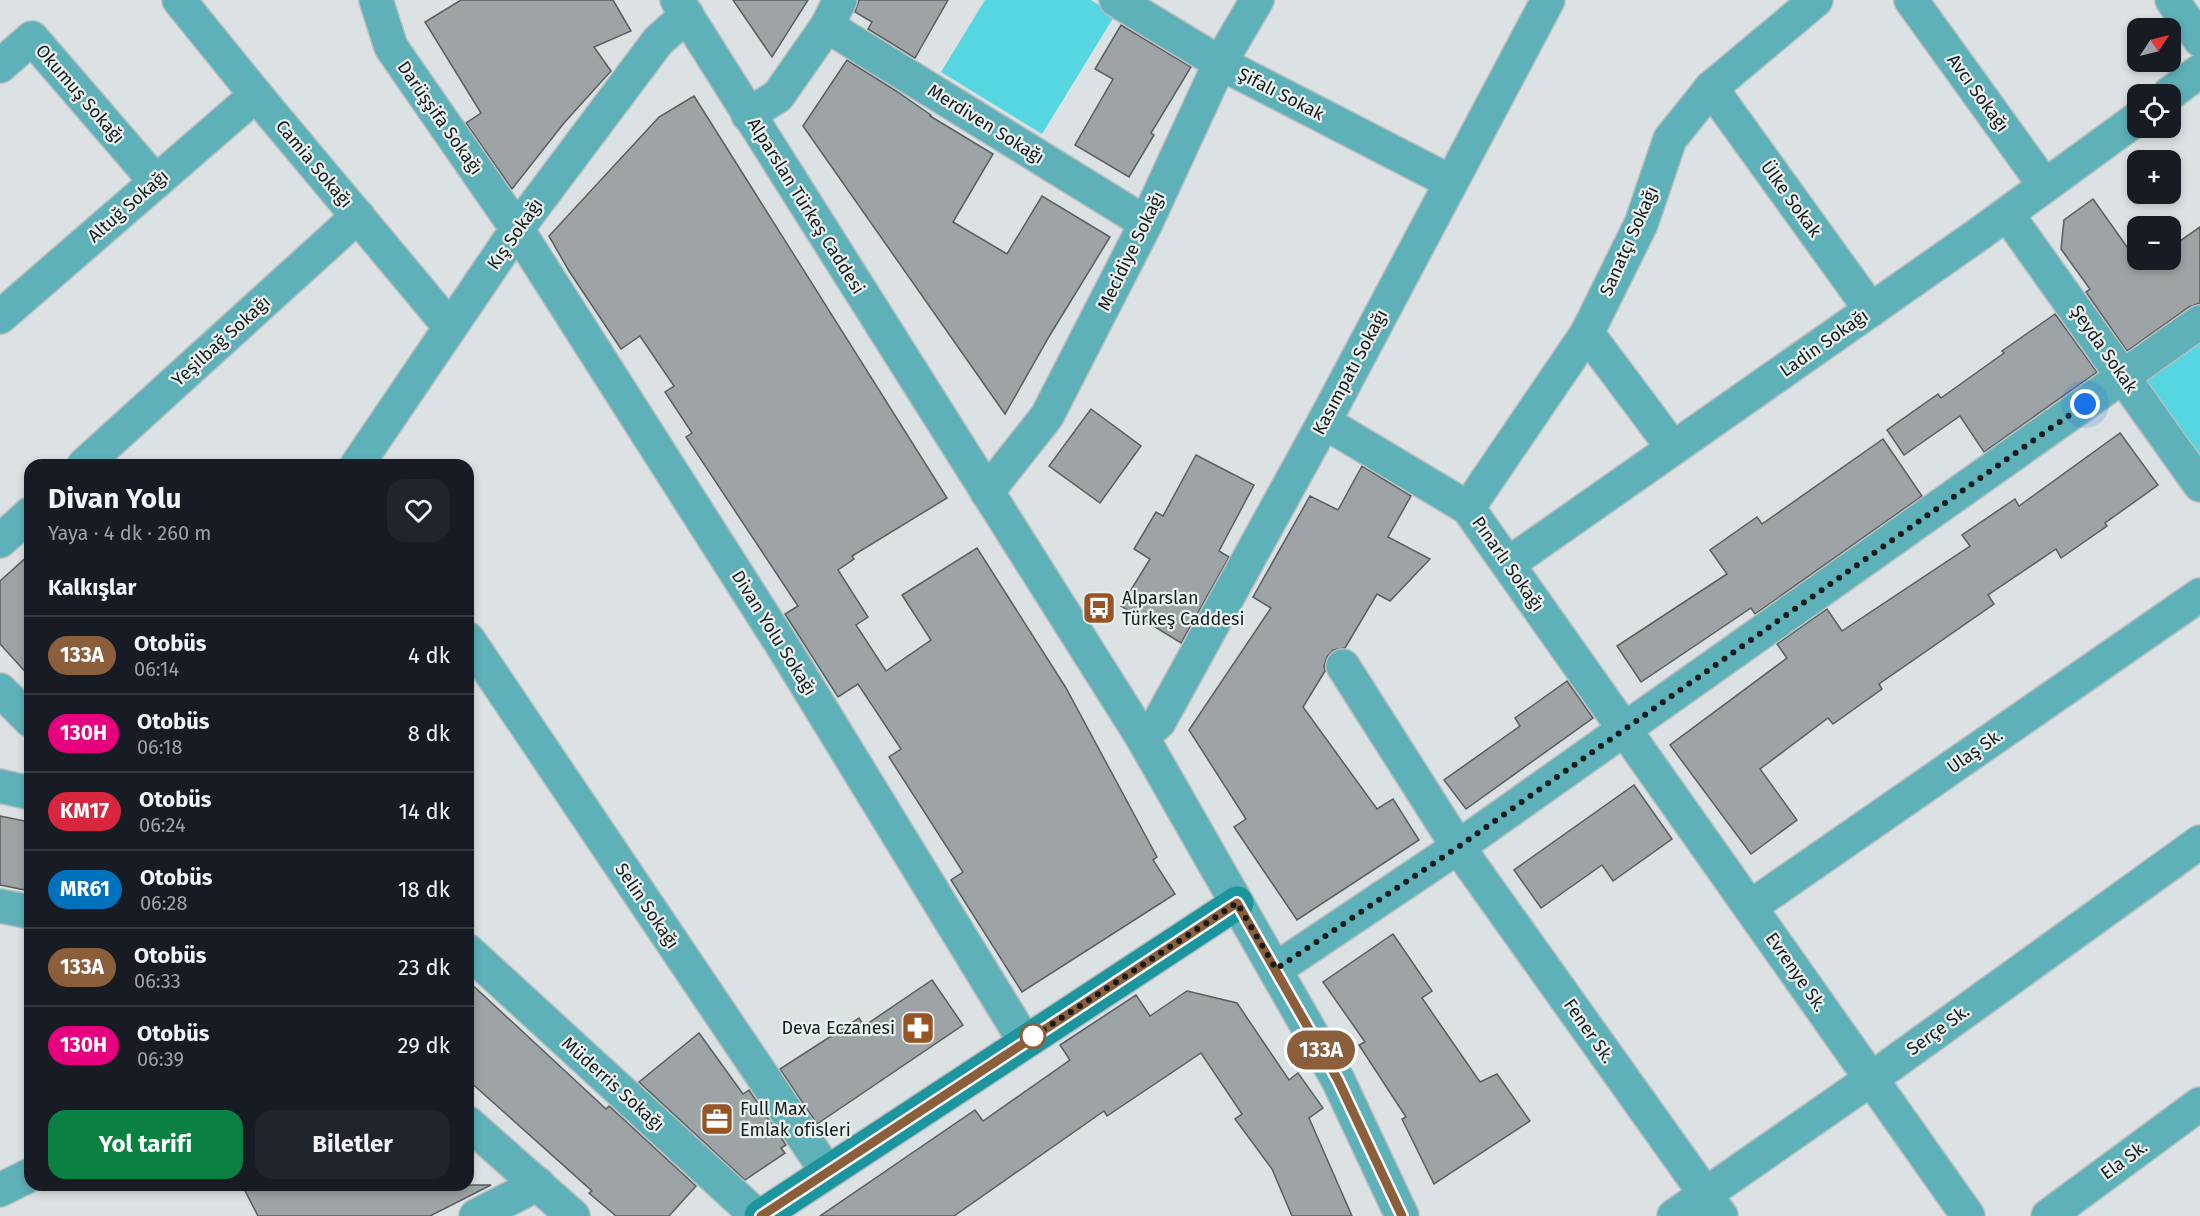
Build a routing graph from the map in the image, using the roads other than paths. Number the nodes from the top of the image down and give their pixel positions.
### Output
1 (179, 0) edge
2 (376, 0) edge
3 (1116, 0) edge
4 (1257, 0) edge
5 (1548, 0) edge
6 (1816, 0) edge
7 (1911, 0) edge
8 (2172, 0) edge
9 (682, 8) edge
10 (833, 13) edge
11 (2200, 40) edge
12 (1220, 63) junction
13 (0, 66) edge
14 (2200, 71) edge
15 (2181, 85) edge
16 (1710, 88) junction
17 (256, 95) junction
18 (748, 114) junction
19 (2127, 126) edge
20 (156, 182) junction
21 (1450, 182) junction
22 (2045, 186) junction
23 (2007, 214) junction
24 (358, 216) junction
25 (1146, 223) junction
26 (517, 229) junction
27 (1871, 310) junction
28 (0, 317) edge
29 (2200, 322) edge
30 (450, 327) junction
31 (1587, 333) junction
32 (2123, 377) junction
33 (1324, 422) junction
34 (1673, 448) junction
35 (91, 459) edge
36 (361, 459) edge
37 (2200, 484) edge
38 (987, 492) junction
39 (1468, 507) junction
40 (24, 520) edge
41 (0, 542) edge
42 (1508, 564) junction
43 (2200, 595) edge
44 (474, 648) edge
45 (1343, 666) dead end
46 (0, 690) edge
47 (24, 714) edge
48 (1624, 729) junction
49 (1142, 736) junction
50 (0, 786) edge
51 (24, 792) edge
52 (2200, 842) edge
53 (1458, 847) junction
54 (1237, 903) junction
55 (0, 906) edge
56 (1750, 908) junction
57 (24, 911) edge
58 (474, 956) edge
59 (1276, 969) junction
60 (1025, 1042) junction
61 (1871, 1078) junction
62 (2200, 1104) edge
63 (474, 1128) edge
64 (827, 1172) junction
65 (24, 1178) edge
66 (538, 1184) junction
67 (0, 1190) edge
68 (1713, 1205) edge
69 (1398, 1215) edge
70 (476, 1216) edge
71 (573, 1216) edge
72 (759, 1216) edge
73 (1674, 1216) edge
74 (1968, 1216) edge
75 (2048, 1216) edge

1 - 17 street, Camia Sokağı
2 - 26 street, Darüşşifa Sokağı
3 - 12 street, Şifalı Sokak
4 - 12 street, Mecidiye Sokağı
5 - 21 street, Kasımpatı Sokağı
6 - 16 street, Sanatçı Sokağı
7 - 22 street, Avcı Sokağı
8 - 11 street
9 - 18 street, Alparslan Türkeş Caddesi
9 - 26 street, Kış Sokağı
10 - 18 street
10 - 25 street, Merdiven Sokağı
12 - 21 street, Şifalı Sokak
12 - 25 street, Mecidiye Sokağı
13 - 20 street, Okumuş Sokağı
14 - 15 street
16 - 27 street, Ülke Sokak
16 - 31 street, Sanatçı Sokağı
17 - 20 street, Altuğ Sokağı
17 - 24 street, Camia Sokağı
18 - 38 street, Alparslan Türkeş Caddesi
19 - 22 street, Ladin Sokağı
20 - 28 street, Altuğ Sokağı
21 - 33 street, Kasımpatı Sokağı
22 - 23 street, Ladin Sokağı
23 - 27 street, Ladin Sokağı
23 - 32 street, Şeyda Sokak
24 - 30 street, Camia Sokağı
24 - 35 street, Yeşilbağ Sokağı
25 - 38 street, Mecidiye Sokağı
26 - 30 street, Kış Sokağı
26 - 60 street, Divan Yolu Sokağı
27 - 34 street, Ladin Sokağı
29 - 32 street
30 - 36 street, Kış Sokağı
31 - 34 street
31 - 39 street, Sanatçı Sokağı
32 - 37 street, Şeyda Sokak
32 - 48 street
33 - 39 street, Pınarlı Sokağı
33 - 49 street, Kasımpatı Sokağı
34 - 42 street, Ladin Sokağı
38 - 49 street, Alparslan Türkeş Caddesi
39 - 42 street, Pınarlı Sokağı
40 - 41 street
42 - 48 street, Pınarlı Sokağı
43 - 56 street, Ulaş Sk.
44 - 64 street, Selin Sokağı
45 - 53 street, Fener Sk.
46 - 47 street
48 - 53 street
48 - 56 street, Evrenye Sk.
49 - 54 street, Alparslan Türkeş Caddesi
50 - 51 street
52 - 61 street, Serçe Sk.
53 - 59 street
53 - 68 street, Fener Sk.
54 - 59 street, Alparslan Türkeş Caddesi
54 - 60 main road
55 - 57 street
56 - 61 street, Evrenye Sk.
58 - 72 street, Müderris Sokağı
59 - 69 street, Alparslan Türkeş Caddesi
60 - 64 main road
61 - 68 street, Serçe Sk.
61 - 74 street, Evrenye Sk.
62 - 75 street, Ela Sk.
63 - 66 street
64 - 72 main road
65 - 67 street
66 - 70 street
66 - 71 street
68 - 73 street, Serçe Sk.

